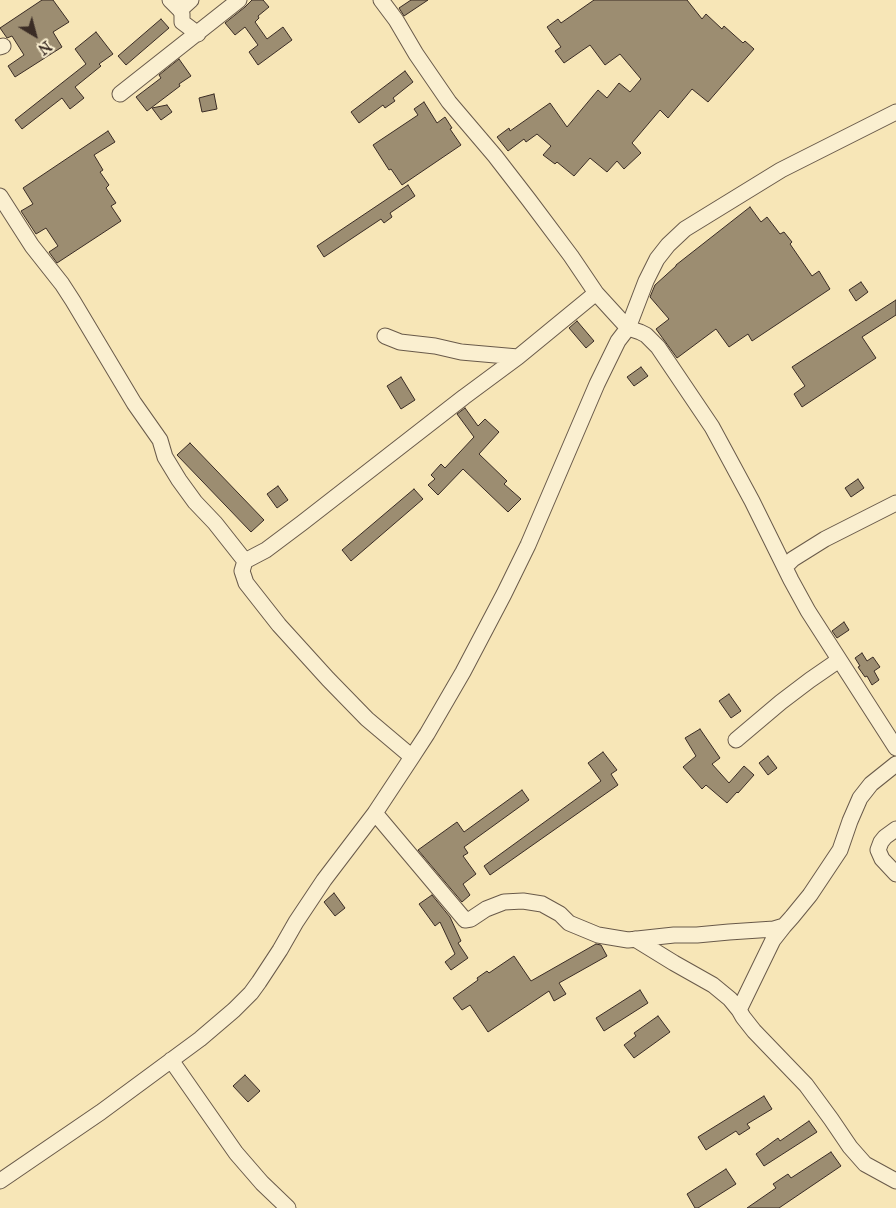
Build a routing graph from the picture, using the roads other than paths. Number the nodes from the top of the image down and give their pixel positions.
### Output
1 (192, 0) edge
2 (239, 0) edge
3 (381, 0) edge
4 (175, 5) edge
5 (198, 34) junction
6 (120, 94) dead end
7 (896, 112) edge
8 (0, 196) edge
9 (596, 293) junction
10 (628, 328) junction
11 (385, 336) dead end
12 (518, 357) junction
13 (896, 503) edge
14 (245, 561) junction
15 (785, 567) junction
16 (839, 660) junction
17 (736, 740) dead end
18 (896, 748) edge
19 (412, 757) junction
20 (896, 764) edge
21 (375, 813) junction
22 (896, 829) edge
23 (896, 874) edge
24 (784, 926) junction
25 (635, 939) junction
26 (739, 1010) junction
27 (171, 1060) junction
28 (0, 1181) edge
29 (896, 1181) edge
30 (288, 1208) edge

1 - 4 street
2 - 5 street
3 - 9 street
4 - 5 street
5 - 6 street
7 - 10 street
8 - 14 street
9 - 10 street
9 - 12 street
10 - 15 street
10 - 19 street
11 - 12 street
12 - 14 street
13 - 15 street
14 - 19 street
15 - 16 street
16 - 17 street
16 - 18 street
19 - 21 street
20 - 24 street
21 - 25 street
21 - 27 street
22 - 23 street
24 - 25 street
24 - 26 street
25 - 26 street
26 - 29 street
27 - 28 street
27 - 30 street

